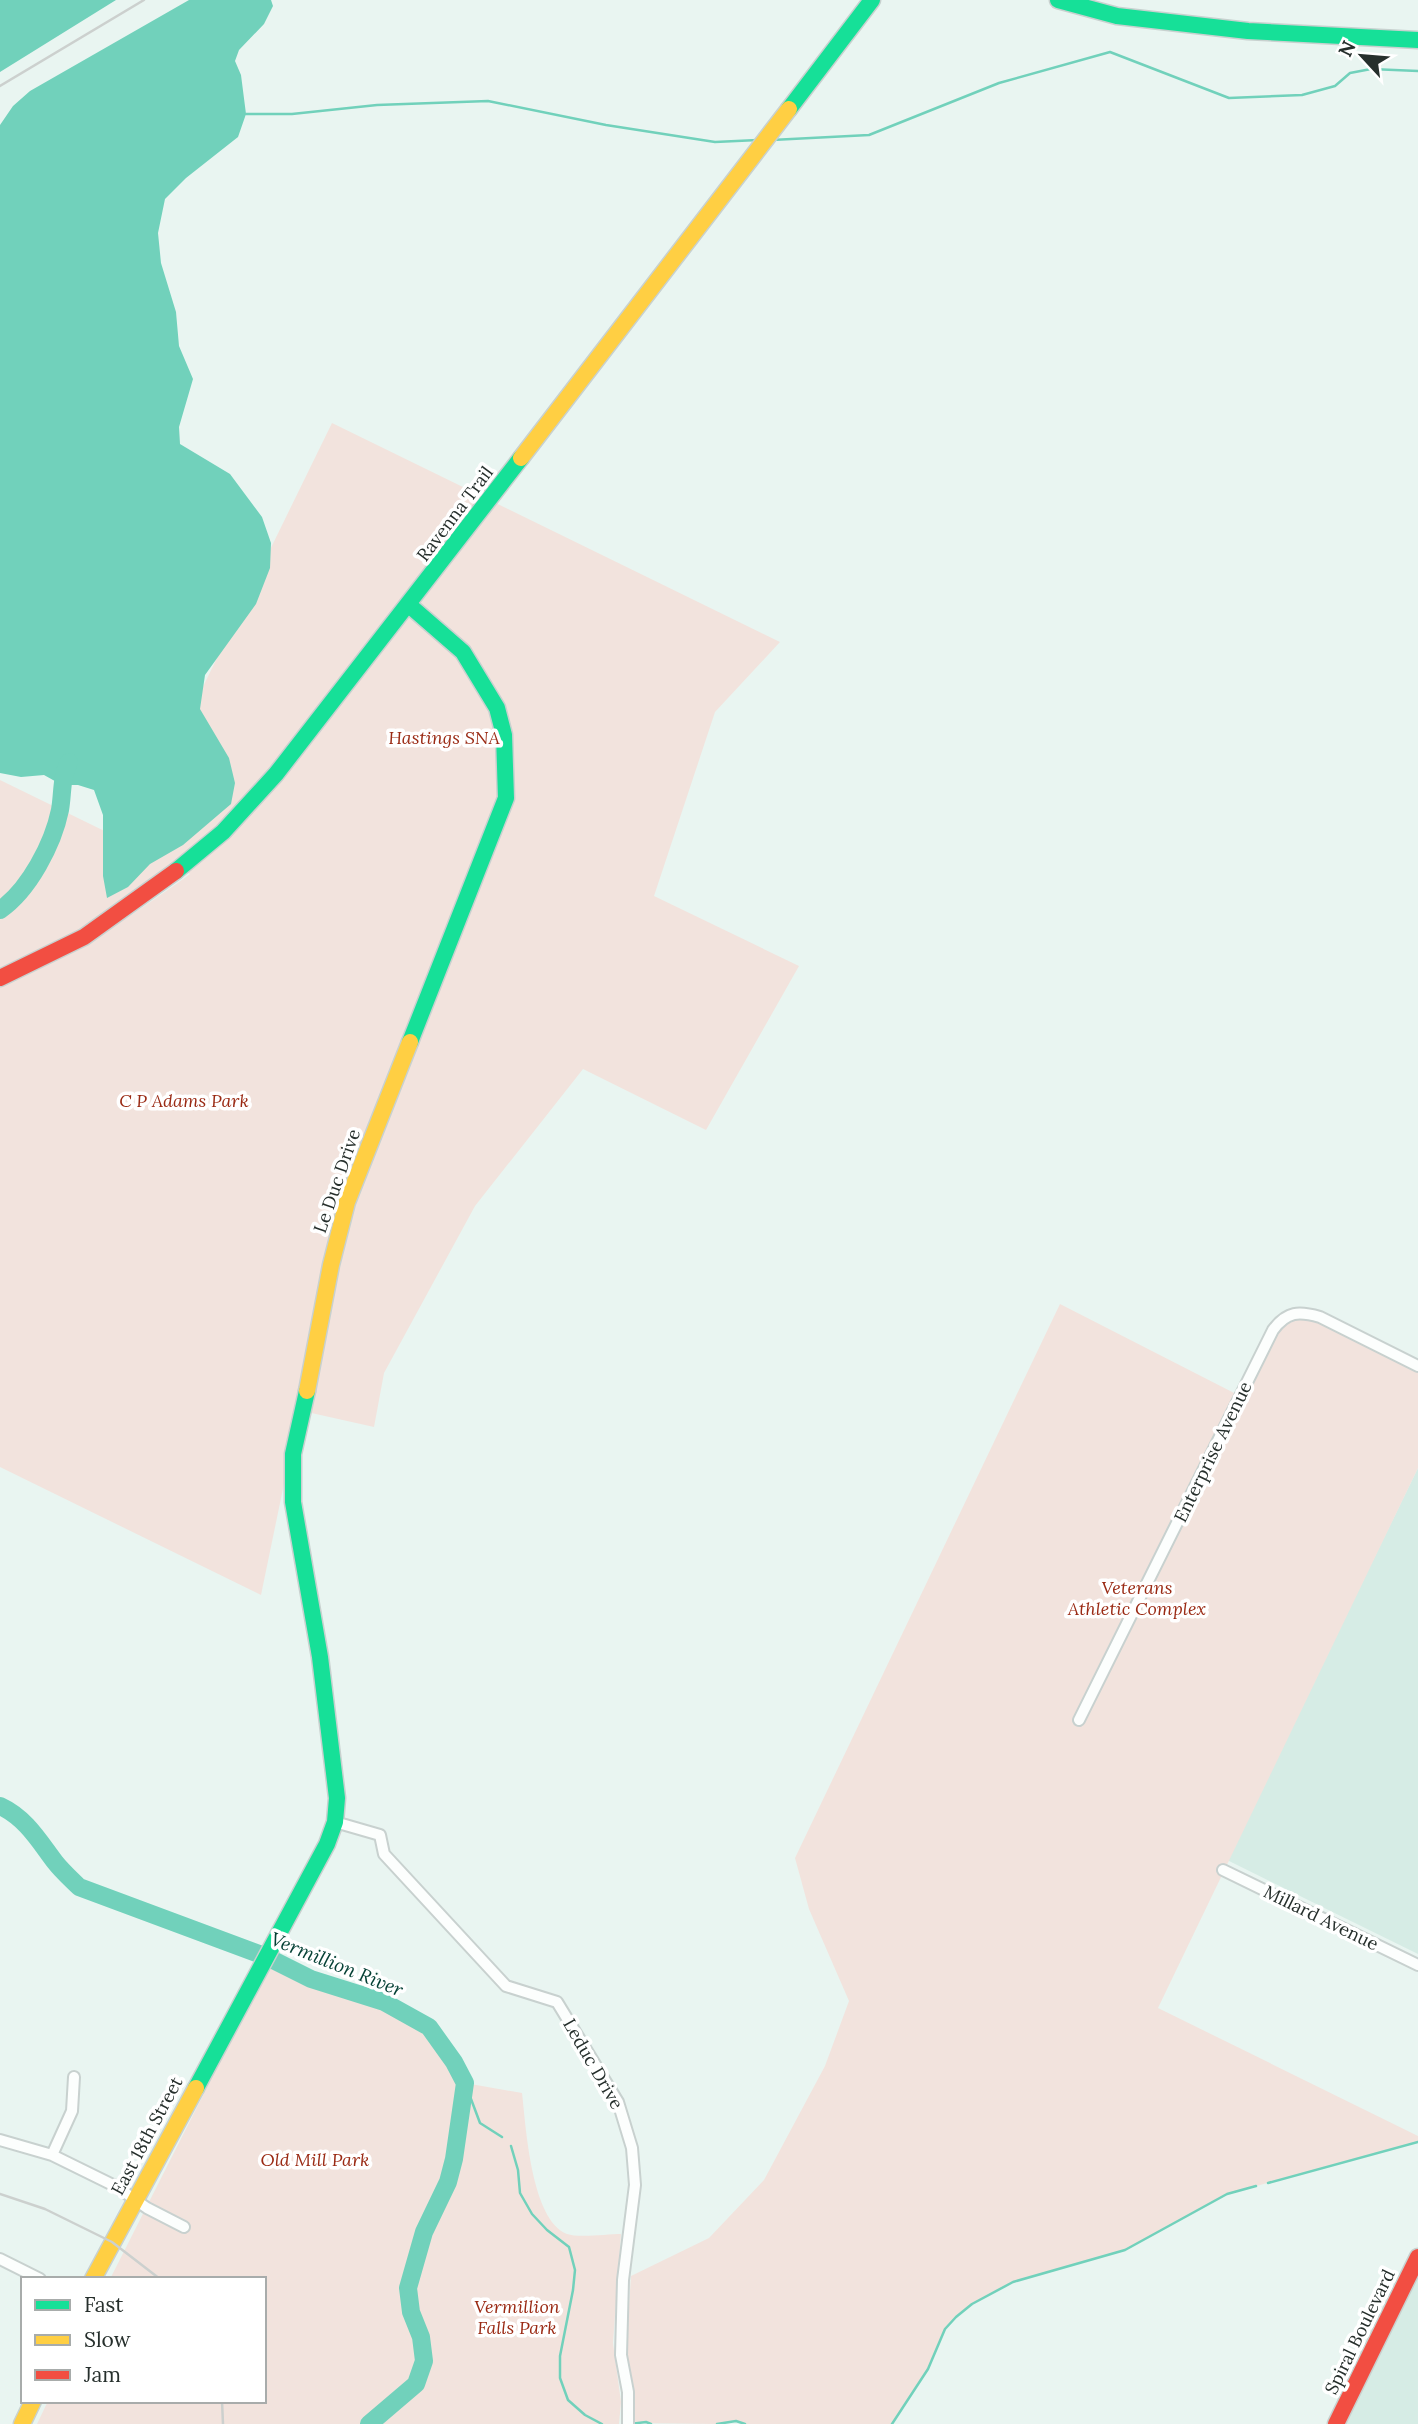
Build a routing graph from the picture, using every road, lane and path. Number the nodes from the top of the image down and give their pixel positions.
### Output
1 (872, 0) edge
2 (1058, 0) edge
3 (1418, 40) edge
4 (409, 605) junction
5 (0, 978) edge
6 (1418, 1366) edge
7 (1079, 1720) dead end
8 (335, 1822) junction
9 (1223, 1870) dead end
10 (1418, 1965) edge
11 (74, 2077) dead end
12 (0, 2140) edge
13 (52, 2155) junction
14 (135, 2199) junction
15 (184, 2227) dead end
16 (1418, 2256) edge
17 (0, 2259) edge
18 (36, 2277) edge
19 (94, 2277) edge
20 (32, 2403) edge
21 (22, 2424) edge
22 (628, 2424) edge
23 (1336, 2424) edge

1 - 4 street, Ravenna Trail
2 - 3 street
4 - 5 street, Ravenna Trail
4 - 8 street, Le Duc Drive
6 - 7 street, Enterprise Avenue
8 - 14 street, East 18th Street
8 - 22 street, Leduc Drive
9 - 10 street, Millard Avenue
11 - 13 street
12 - 13 street
13 - 14 street
14 - 15 street
14 - 19 street, East 18th Street
16 - 23 street, Spiral Boulevard
17 - 18 street
20 - 21 street

